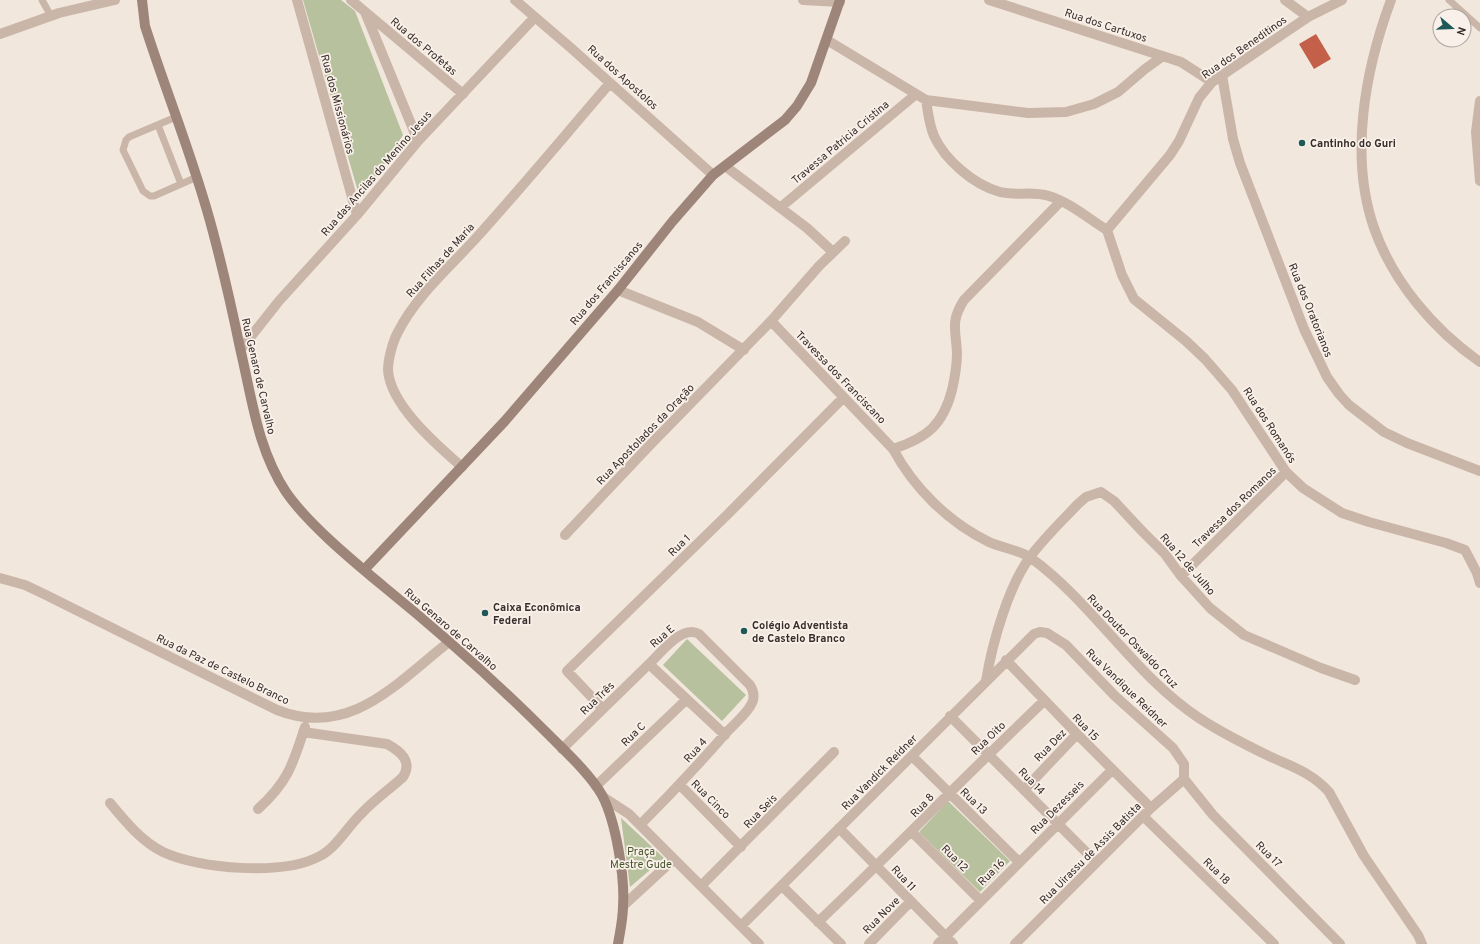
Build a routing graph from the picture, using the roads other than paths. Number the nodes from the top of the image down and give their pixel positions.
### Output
1 (42, 0) edge
2 (116, 0) edge
3 (142, 0) edge
4 (297, 0) edge
5 (351, 0) edge
6 (514, 0) edge
7 (803, 0) edge
8 (989, 0) edge
9 (1285, 0) edge
10 (1342, 0) edge
11 (1391, 0) edge
12 (1449, 0) edge
13 (840, 1) edge
14 (364, 11) junction
15 (51, 16) junction
16 (535, 17) junction
17 (1308, 17) junction
18 (1480, 28) edge
19 (0, 34) edge
20 (827, 40) junction
21 (1164, 56) junction
22 (1222, 75) junction
23 (1212, 82) junction
24 (610, 83) junction
25 (463, 94) junction
26 (916, 95) junction
27 (926, 100) junction
28 (1480, 101) edge
29 (176, 118) junction
30 (158, 125) junction
31 (418, 141) junction
32 (724, 166) junction
33 (713, 175) junction
34 (197, 178) junction
35 (1480, 181) edge
36 (181, 184) junction
37 (1061, 201) junction
38 (781, 207) junction
39 (357, 215) junction
40 (1107, 230) junction
41 (845, 241) dead end
42 (833, 252) junction
43 (618, 290) junction
44 (771, 321) junction
45 (241, 349) junction
46 (744, 350) junction
47 (1480, 362) edge
48 (844, 398) junction
49 (893, 449) junction
50 (462, 467) junction
51 (1480, 471) edge
52 (1286, 472) junction
53 (565, 536) dead end
54 (1030, 557) junction
55 (364, 570) junction
56 (1181, 576) junction
57 (0, 578) edge
58 (1480, 583) edge
59 (1034, 634) joint
60 (450, 642) junction
61 (1006, 660) junction
62 (649, 664) junction
63 (1355, 680) dead end
64 (986, 681) junction
65 (750, 685) joint
66 (686, 700) junction
67 (1044, 701) junction
68 (603, 709) junction
69 (950, 716) junction
70 (308, 719) junction
71 (304, 732) junction
72 (1077, 734) junction
73 (725, 735) junction
74 (562, 749) junction
75 (834, 752) dead end
76 (988, 754) junction
77 (912, 757) junction
78 (1112, 770) junction
79 (1184, 779) junction
80 (680, 785) junction
81 (596, 786) junction
82 (1024, 790) junction
83 (949, 794) junction
84 (603, 797) junction
85 (110, 803) dead end
86 (1151, 808) junction
87 (258, 809) dead end
88 (1144, 816) junction
89 (1058, 824) junction
90 (640, 825) junction
91 (839, 828) junction
92 (912, 832) junction
93 (741, 847) junction
94 (674, 859) junction
95 (1019, 862) junction
96 (1096, 862) junction
97 (877, 866) junction
98 (701, 886) junction
99 (782, 886) junction
100 (980, 900) junction
101 (910, 902) junction
102 (624, 905) junction
103 (818, 922) junction
104 (741, 926) junction
105 (945, 936) junction
106 (618, 944) edge
107 (759, 944) edge
108 (841, 944) edge
109 (869, 944) edge
110 (938, 944) edge
111 (953, 944) edge
112 (1015, 944) edge
113 (1274, 944) edge
114 (1340, 944) edge
115 (1422, 944) edge

1 - 15 lane
2 - 15 street
3 - 29 main road, Rua Genaro de Carvalho
4 - 39 street, Rua dos Missionários
5 - 14 street, Rua dos Profetas
6 - 16 street, Rua dos Apostolos
7 - 13 street
8 - 21 street, Rua dos Cartuxos
9 - 17 street
10 - 17 street, Rua dos Beneditinos
11 - 47 street
12 - 18 lane
13 - 20 main road, Rua dos Franciscanos
14 - 25 street, Rua dos Profetas
14 - 31 street
15 - 19 street
16 - 24 street, Rua dos Apostolos
16 - 25 street, Rua das Ancilas do Menino Jesus
17 - 22 street, Rua dos Beneditinos
20 - 26 street
20 - 32 main road, Rua dos Franciscanos
21 - 23 street, Rua dos Cartuxos
21 - 27 street
22 - 23 street, Rua dos Beneditinos
22 - 51 street, Rua dos Oratorianos
23 - 40 street, Rua dos Beneditinos
24 - 33 street, Rua dos Apostolos
24 - 50 street, Rua Filhas de Maria
25 - 31 street, Rua das Ancilas do Menino Jesus
26 - 27 street
26 - 38 street, Travessa Patricia Cristina
27 - 37 street
28 - 35 street
29 - 30 lane
29 - 34 main road, Rua Genaro de Carvalho
30 - 36 lane
30 - 36 lane
31 - 39 street, Rua das Ancilas do Menino Jesus
32 - 33 main road, Rua dos Franciscanos
32 - 38 street
33 - 43 main road, Rua dos Franciscanos
34 - 36 lane
34 - 45 main road, Rua Genaro de Carvalho
37 - 40 street
37 - 49 street
38 - 42 street
39 - 45 street, Rua das Ancilas do Menino Jesus
40 - 52 street, Rua dos Romanós
41 - 42 street, Rua Apostolados da Oração
42 - 44 street, Rua Apostolados da Oração
43 - 46 street
43 - 50 main road, Rua dos Franciscanos
44 - 46 street, Rua Apostolados da Oração
44 - 48 street, Travessa dos Franciscano
45 - 55 main road, Rua Genaro de Carvalho
46 - 53 street, Rua Apostolados da Oração
48 - 49 street, Travessa dos Franciscano
48 - 68 street, Rua 1
49 - 54 street, Travessa dos Franciscano
50 - 55 main road, Rua dos Franciscanos
52 - 56 street, Travessa dos Romanos
52 - 58 street, Rua dos Romanós
54 - 56 street, Rua 12 de Julho
54 - 64 street
54 - 115 street, Rua Doutor Oswaldo Cruz
55 - 60 main road, Rua Genaro de Carvalho
56 - 63 street, Rua 12 de Julho
57 - 70 street, Rua da Paz de Castelo Branco
59 - 61 street, Rua Vandick Reidner
59 - 79 street, Rua Vandique Reidner
60 - 70 street, Rua da Paz de Castelo Branco
60 - 74 main road, Rua Genaro de Carvalho
61 - 64 street, Rua Vandick Reidner
61 - 67 street, Rua 15
62 - 65 street, Rua E
62 - 66 street, Rua E
62 - 68 street, Rua Três
64 - 69 street, Rua Vandick Reidner
65 - 73 street, Rua 4
66 - 73 street, Rua E
66 - 81 street, Rua C
67 - 72 street, Rua 15
67 - 76 street, Rua Oito
68 - 74 street, Rua Três
69 - 76 street, Rua 14
69 - 77 street, Rua Vandick Reidner
70 - 71 street
71 - 85 street
71 - 87 street
72 - 78 street, Rua 15
72 - 82 street, Rua Dez
73 - 80 street, Rua 4
74 - 81 main road, Rua Genaro de Carvalho
75 - 93 street, Rua Seis
76 - 82 street, Rua 14
76 - 83 street, Rua Oito
77 - 83 street, Rua 13
77 - 91 street, Rua Vandick Reidner
78 - 86 street, Rua 15
78 - 89 street, Rua Dezesseis
79 - 86 street, Rua Uirassu de Assis Batista
79 - 114 street, Rua 17
80 - 90 street, Rua 4
80 - 93 street, Rua Cinco
81 - 84 main road, Rua Genaro de Carvalho
82 - 89 street, Rua 14
83 - 92 street, Rua 8
83 - 95 street, Rua 13
84 - 90 street
84 - 102 main road, Rua Genaro de Carvalho
86 - 88 street, Rua Uirassu de Assis Batista
88 - 96 street, Rua Uirassu de Assis Batista
88 - 113 street, Rua 18
89 - 95 street, Rua Dezesseis
89 - 96 street, Rua 14
90 - 94 street
91 - 97 street, Rua 11
91 - 99 street, Rua Vandick Reidner
92 - 97 street
92 - 100 street, Rua 12
93 - 98 street, Rua Seis
94 - 98 street
94 - 102 street
95 - 100 street, Rua 16
96 - 112 street, Rua Uirassu de Assis Batista
97 - 101 street, Rua 11
97 - 103 street
98 - 104 street
99 - 103 street
99 - 104 street, Rua Vandick Reidner
100 - 105 street
101 - 105 street, Rua 11
101 - 109 street, Rua Nove
102 - 106 main road, Rua Genaro de Carvalho
103 - 108 street
104 - 107 street
105 - 110 street
105 - 111 street, Rua 11

